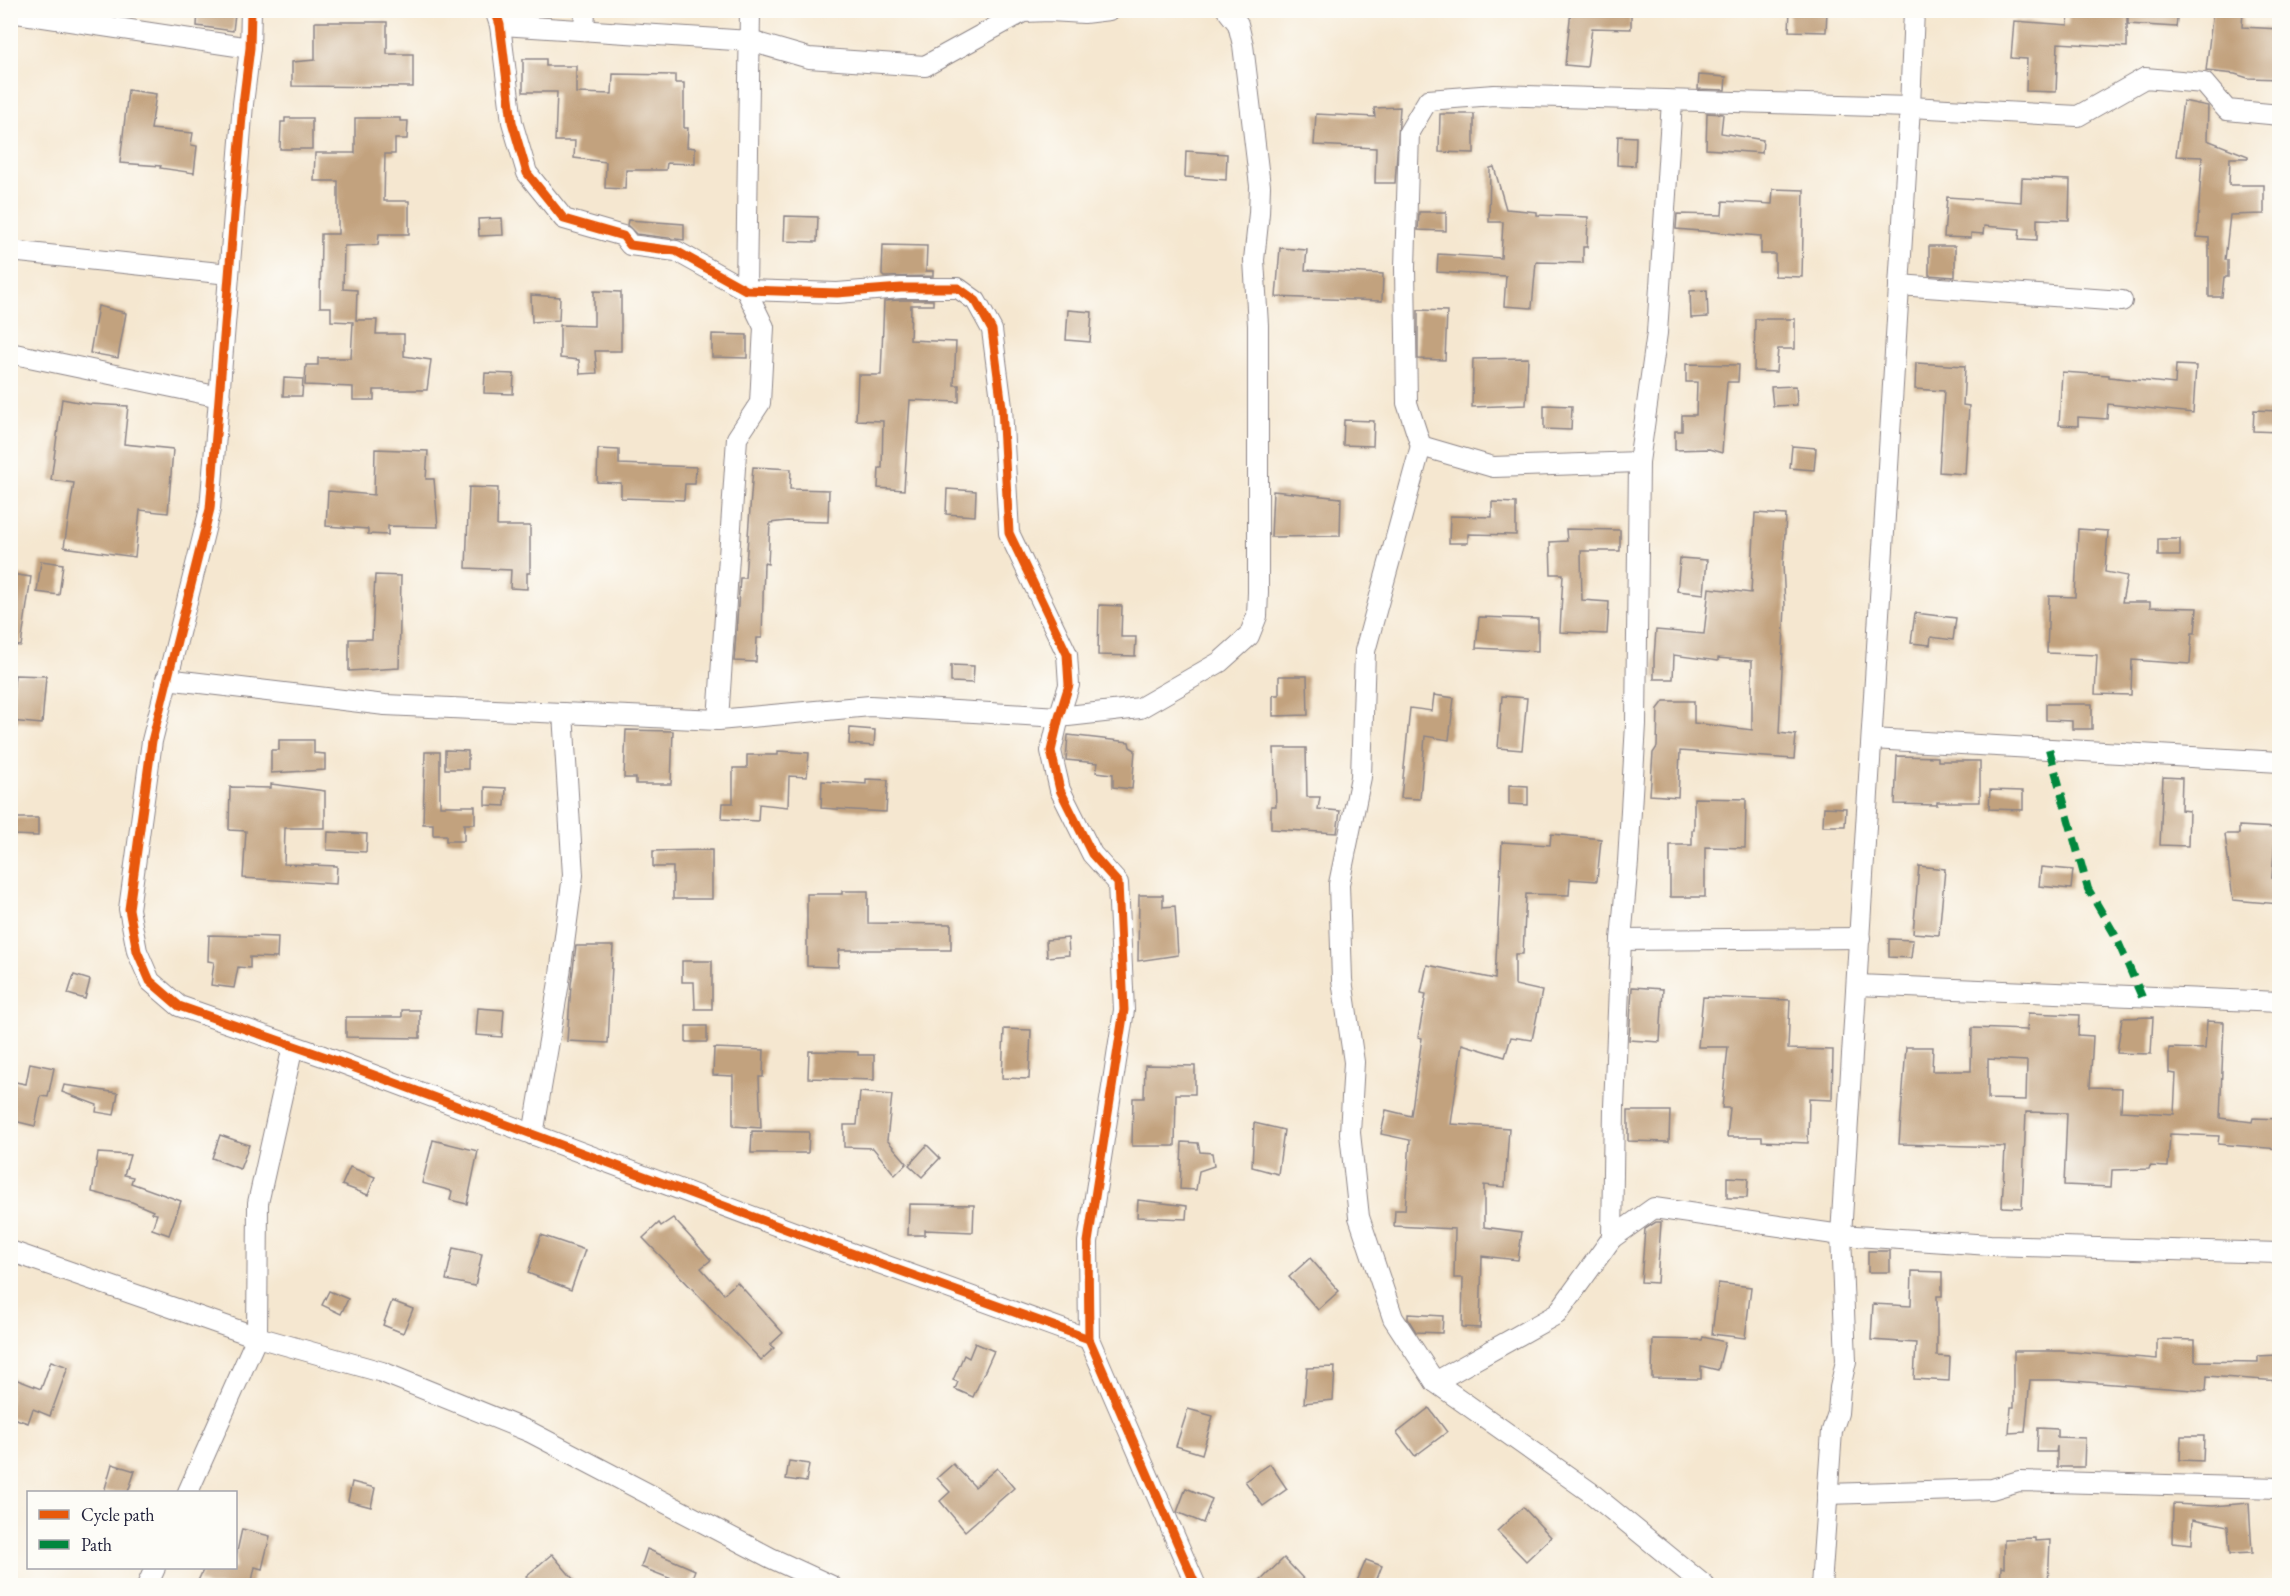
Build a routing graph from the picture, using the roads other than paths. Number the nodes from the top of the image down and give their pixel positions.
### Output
1 (251, 10) edge
2 (750, 10) edge
3 (1110, 10) edge
4 (1227, 10) edge
5 (1914, 10) edge
6 (10, 12) edge
7 (497, 18) edge
8 (585, 20) edge
9 (750, 41) junction
10 (250, 48) junction
11 (1672, 101) junction
12 (1910, 107) junction
13 (2280, 115) edge
14 (10, 252) edge
15 (229, 274) junction
16 (1899, 285) junction
17 (746, 290) junction
18 (2122, 301) dead end
19 (10, 353) edge
20 (220, 398) junction
21 (1421, 446) junction
22 (1639, 462) junction
23 (166, 679) junction
24 (563, 713) junction
25 (1059, 717) junction
26 (718, 720) junction
27 (1872, 739) junction
28 (2280, 762) edge
29 (1860, 938) junction
30 (1621, 940) junction
31 (1857, 985) junction
32 (2280, 1002) edge
33 (293, 1046) junction
34 (533, 1135) junction
35 (1841, 1234) junction
36 (1612, 1238) junction
37 (10, 1251) edge
38 (2280, 1252) edge
39 (258, 1338) junction
40 (1089, 1339) junction
41 (1435, 1382) junction
42 (2280, 1488) edge
43 (188, 1491) edge
44 (1827, 1494) junction
45 (155, 1569) edge
46 (147, 1586) edge
47 (832, 1586) edge
48 (1196, 1586) edge
49 (1705, 1586) edge
50 (1821, 1586) edge

1 - 10 street
2 - 9 street
3 - 9 street
4 - 25 street
5 - 12 street
6 - 10 street
7 - 8 street
7 - 17 street
8 - 9 street
9 - 17 street
10 - 15 street
11 - 12 street
11 - 21 street
11 - 22 street
12 - 13 street
12 - 16 street
14 - 15 street
15 - 20 street
16 - 18 street
16 - 27 street
17 - 25 street
17 - 26 street
19 - 20 street
20 - 23 street
21 - 22 street
21 - 41 street
22 - 30 street
23 - 24 street
23 - 33 street
24 - 26 street
24 - 34 street
25 - 26 street
25 - 40 street
27 - 28 street
27 - 29 street
29 - 30 street
29 - 31 street
30 - 36 street
31 - 32 street
31 - 35 street
33 - 34 street
33 - 39 street
34 - 40 street
35 - 36 street
35 - 38 street
35 - 44 street
36 - 41 street
37 - 39 street
39 - 43 street
39 - 47 street
40 - 48 street
41 - 49 street
42 - 44 street
44 - 50 street
45 - 46 street

